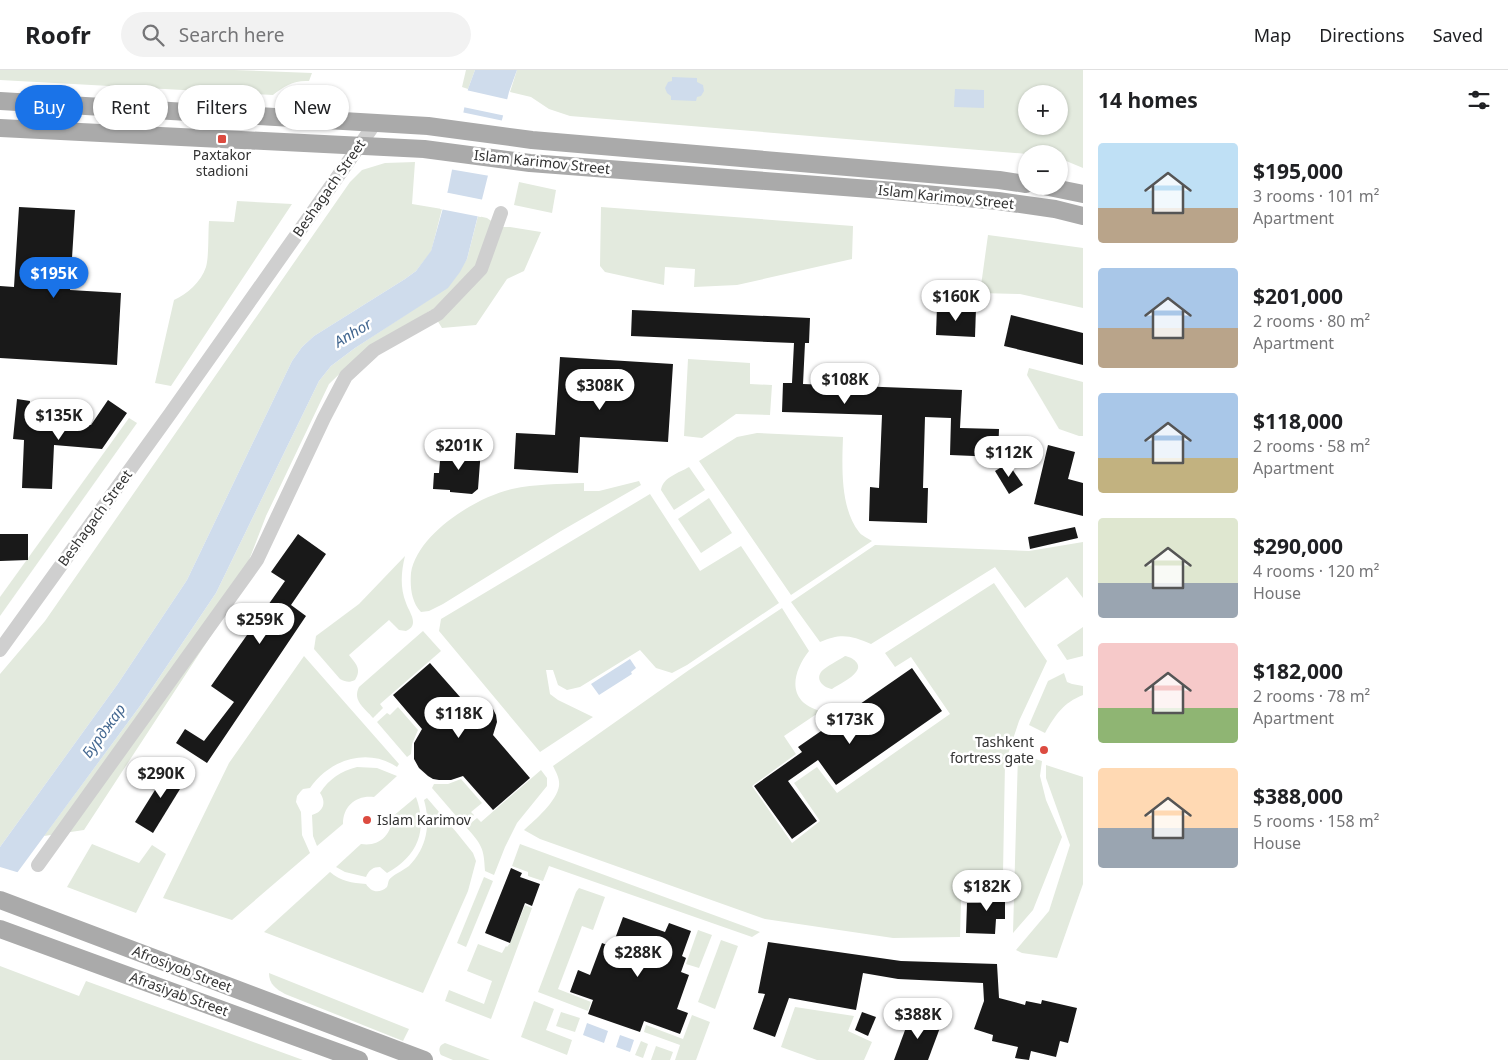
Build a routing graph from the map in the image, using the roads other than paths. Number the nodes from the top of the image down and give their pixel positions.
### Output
1 (0, 101) edge
2 (15, 102) edge
3 (83, 106) edge
4 (375, 123) junction
5 (0, 128) edge
6 (15, 129) edge
7 (37, 130) edge
8 (355, 145) junction
9 (1018, 183) edge
10 (1068, 191) edge
11 (1083, 194) edge
12 (500, 213) dead end
13 (1083, 216) edge
14 (0, 637) edge
15 (0, 650) edge
16 (38, 865) dead end
17 (0, 900) edge
18 (0, 929) edge
19 (359, 1060) edge
20 (424, 1060) edge

1 - 2 main road, Islam Karimov Street
3 - 4 main road, Islam Karimov Street
4 - 8 street, Beshagach Street
4 - 9 main road, Islam Karimov Street
5 - 6 main road, Islam Karimov Street
7 - 8 main road, Islam Karimov Street
8 - 13 main road, Islam Karimov Street
8 - 14 street, Beshagach Street
8 - 15 street, Beshagach Street
10 - 11 main road
12 - 16 street
17 - 20 main road, Afrasiyab Street
18 - 19 main road, Afrasiyab Street

